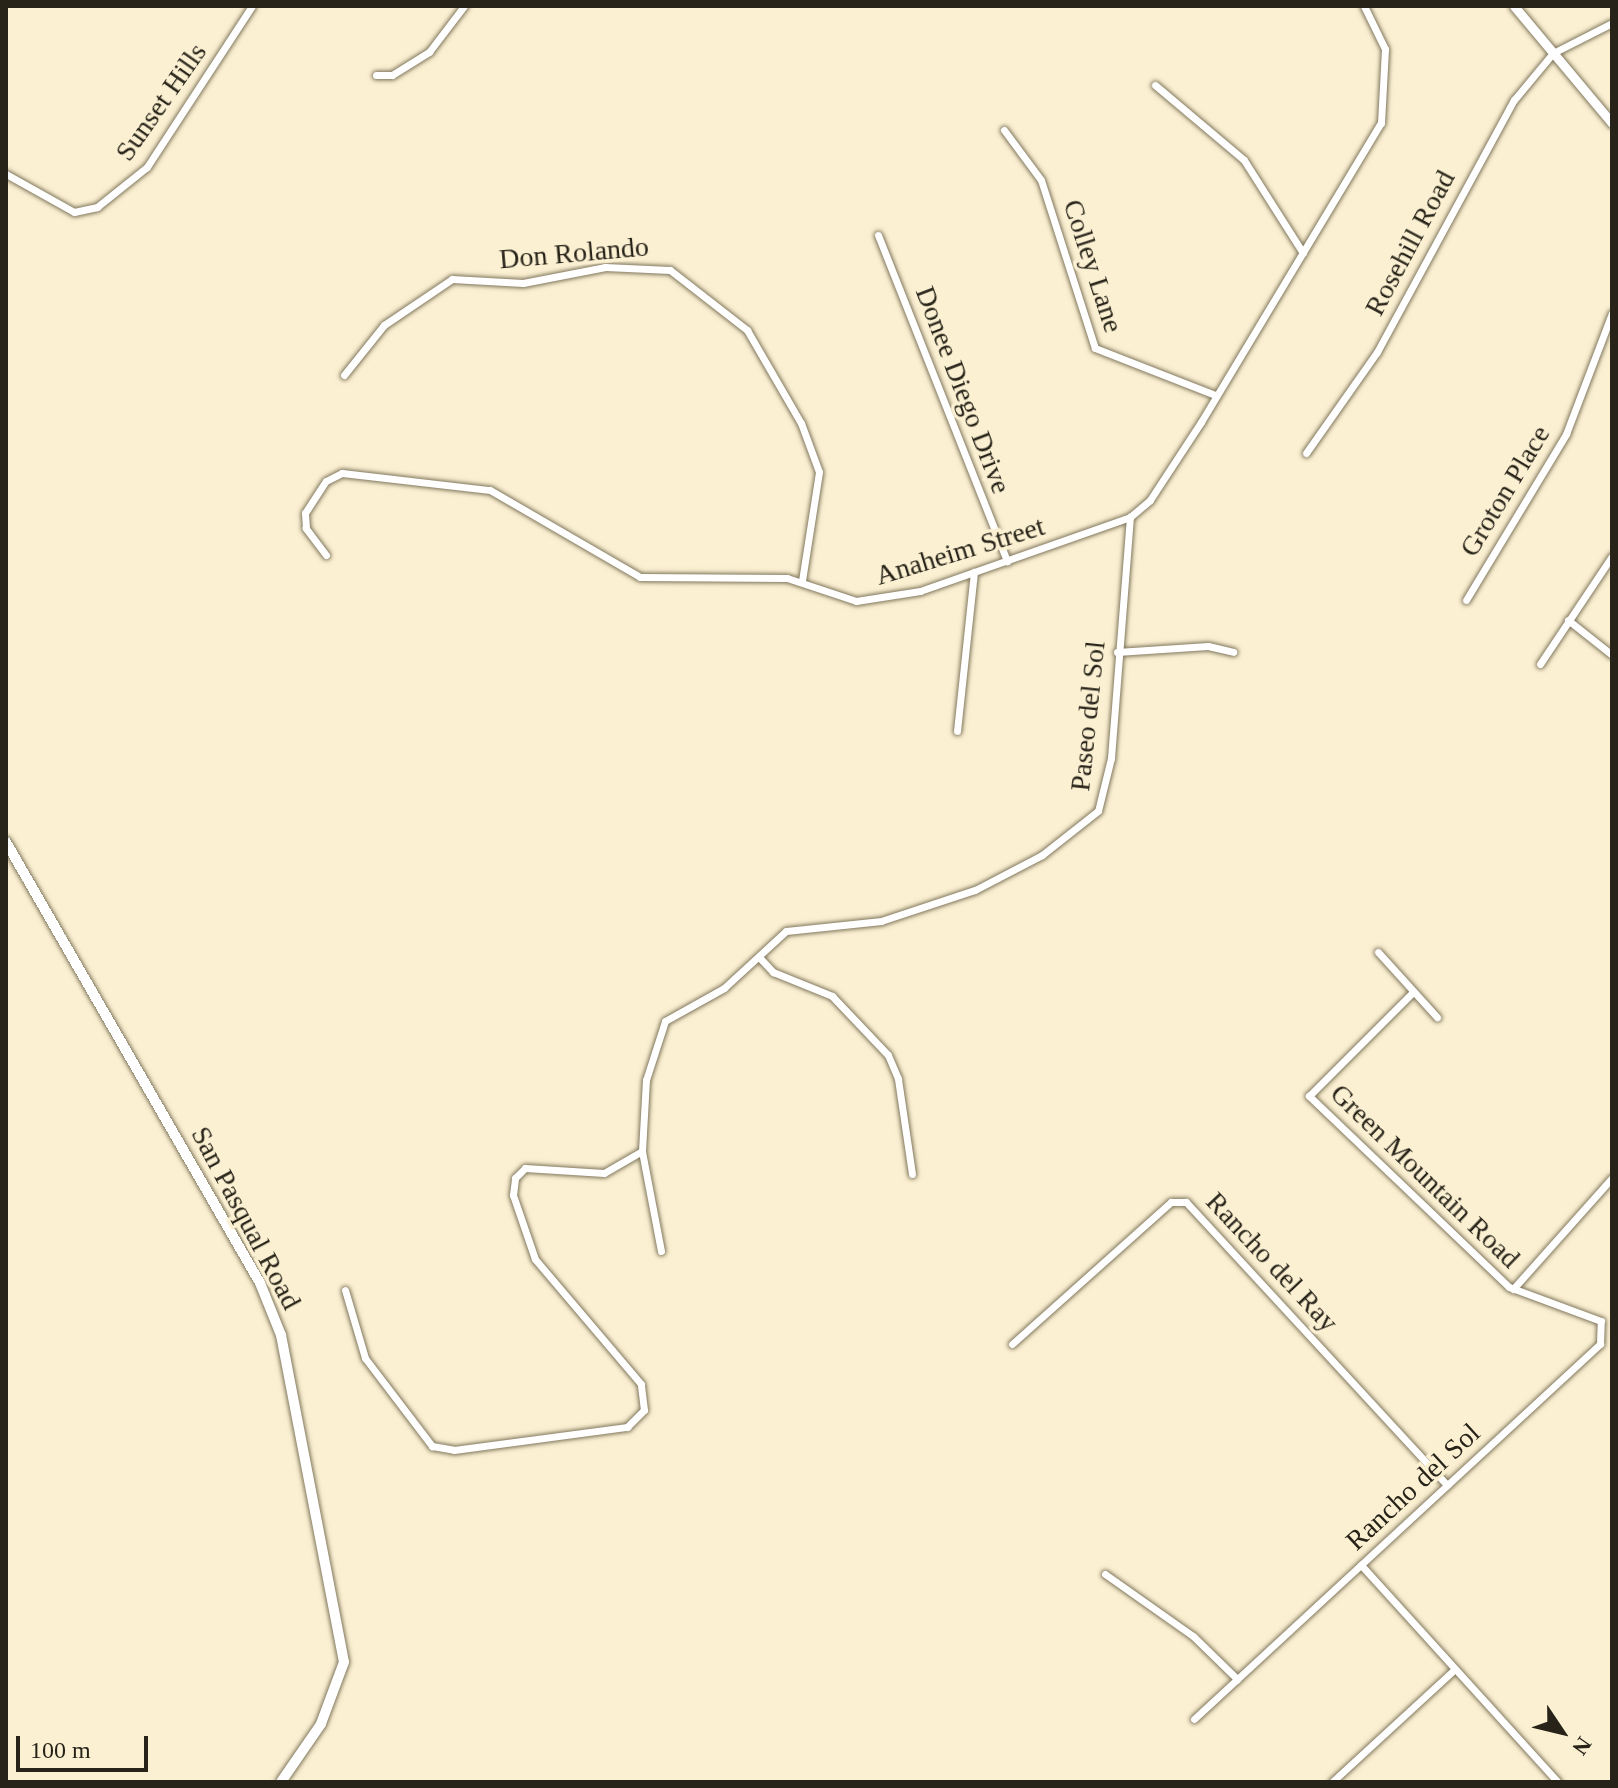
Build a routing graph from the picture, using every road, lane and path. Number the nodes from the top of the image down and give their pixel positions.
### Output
1 (252, 6) edge
2 (464, 6) edge
3 (1364, 6) edge
4 (1514, 6) edge
5 (1612, 23) edge
6 (1553, 53) junction
7 (376, 75) dead end
8 (1155, 85) dead end
9 (1612, 123) edge
10 (1004, 130) dead end
11 (6, 174) edge
12 (878, 235) dead end
13 (1303, 253) junction
14 (1612, 313) edge
15 (344, 375) dead end
16 (1215, 395) junction
17 (1306, 453) dead end
18 (1130, 517) junction
19 (326, 555) dead end
20 (1612, 556) edge
21 (1007, 561) junction
22 (974, 572) junction
23 (802, 580) junction
24 (1466, 600) dead end
25 (1568, 620) junction
26 (1117, 652) junction
27 (1233, 652) dead end
28 (1612, 655) edge
29 (1540, 664) dead end
30 (957, 731) dead end
31 (6, 842) edge
32 (1378, 952) dead end
33 (759, 957) junction
34 (1412, 993) junction
35 (1437, 1017) dead end
36 (642, 1151) junction
37 (912, 1174) dead end
38 (1612, 1178) edge
39 (661, 1251) dead end
40 (1513, 1289) junction
41 (345, 1290) dead end
42 (1601, 1321) joint
43 (1012, 1344) dead end
44 (1447, 1485) junction
45 (1361, 1565) junction
46 (1105, 1574) dead end
47 (1455, 1669) junction
48 (1237, 1679) junction
49 (1194, 1719) dead end
50 (281, 1782) edge
51 (1332, 1782) edge
52 (1558, 1782) edge

1 - 11 street, Sunset Hills
2 - 7 street
3 - 13 street, Anaheim Street
4 - 6 street
5 - 6 street
6 - 9 street
6 - 17 street, Rosehill Road
8 - 13 street
10 - 16 street, Colley Lane
12 - 21 street, Donee Diego Drive
13 - 16 street, Anaheim Street
14 - 24 street, Groton Place
15 - 23 street, Don Rolando
16 - 18 street, Anaheim Street
18 - 21 street, Anaheim Street
18 - 26 street, Paseo del Sol
19 - 23 street, Anaheim Street
20 - 25 street
21 - 22 street, Anaheim Street
22 - 23 street, Anaheim Street
22 - 30 street
25 - 28 street
25 - 29 street
26 - 27 street
26 - 33 street, Paseo del Sol
31 - 50 main road, San Pasqual Road
32 - 34 street
33 - 36 street, Paseo del Sol
33 - 37 street
34 - 35 street
34 - 40 street, Green Mountain Road
36 - 39 street, Paseo del Sol
36 - 41 street
38 - 40 street
40 - 42 street, Green Mountain Road
42 - 44 street, Rancho del Sol
43 - 44 street, Rancho del Ray
44 - 45 street, Rancho del Sol
45 - 47 street
45 - 48 street, Rancho del Sol
46 - 48 street
47 - 51 street
47 - 52 street
48 - 49 street, Rancho del Sol

